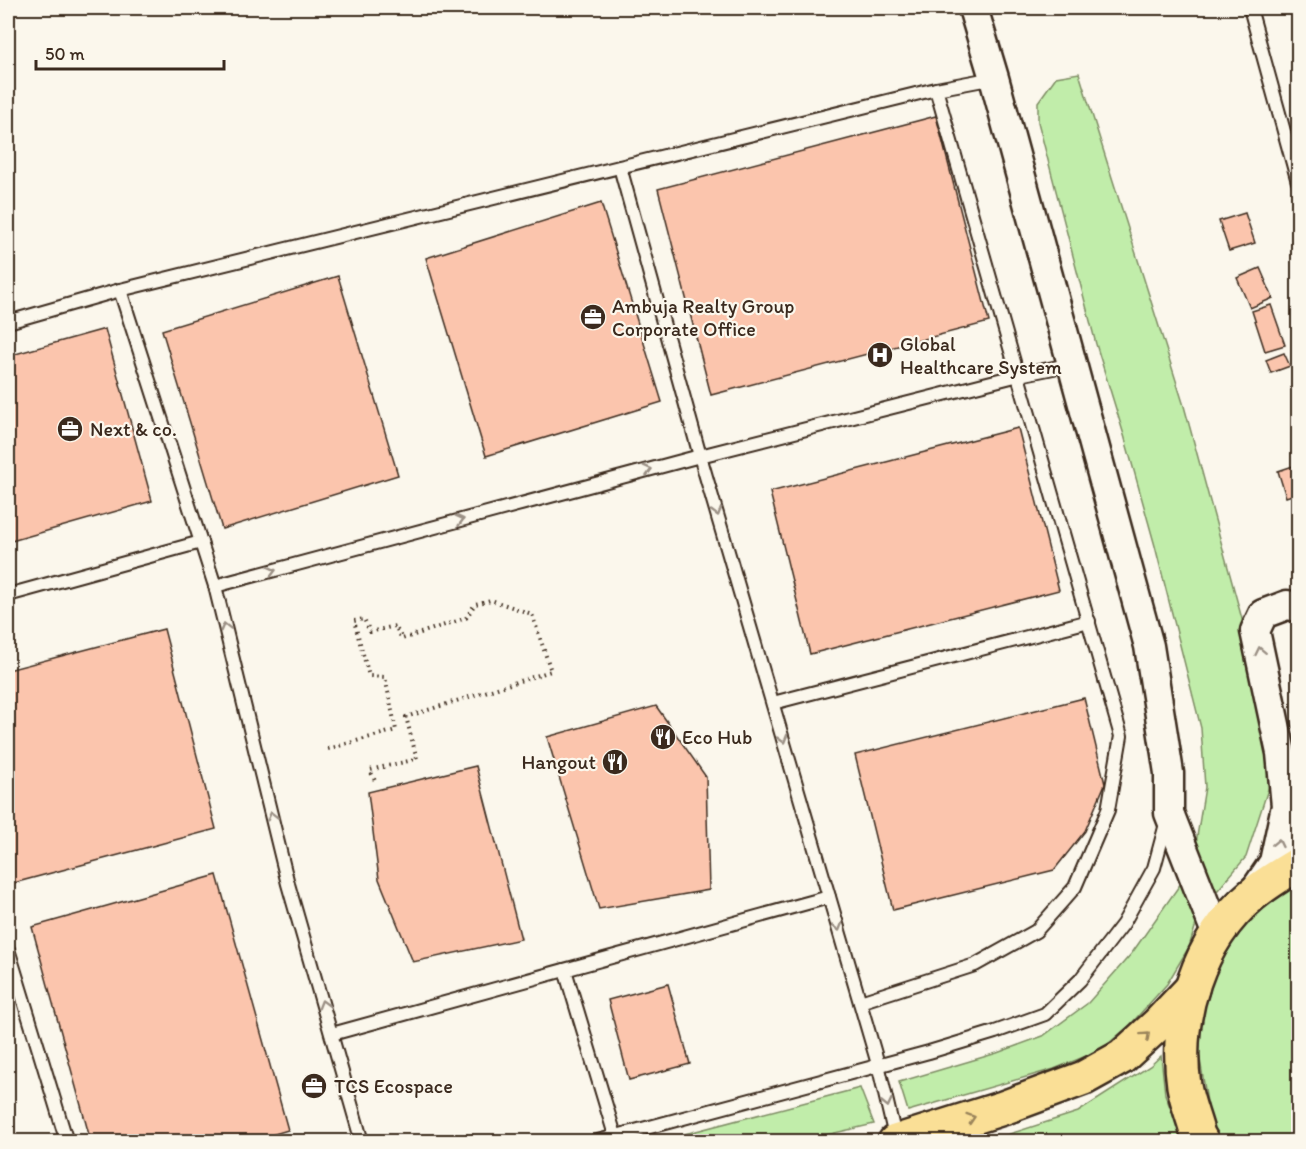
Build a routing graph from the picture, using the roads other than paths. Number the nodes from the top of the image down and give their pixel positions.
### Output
1 (973, 8) edge
2 (1250, 8) edge
3 (994, 78) junction
4 (936, 89) junction
5 (620, 167) junction
6 (1299, 182) edge
7 (120, 290) junction
8 (8, 322) edge
9 (1073, 364) junction
10 (1019, 375) junction
11 (700, 456) junction
12 (201, 542) junction
13 (215, 586) junction
14 (8, 595) edge
15 (1299, 607) edge
16 (1089, 621) junction
17 (773, 703) junction
18 (1169, 813) junction
19 (1299, 864) edge
20 (1253, 894) junction
21 (829, 897) junction
22 (1217, 935) junction
23 (8, 948) edge
24 (565, 970) junction
25 (1192, 988) junction
26 (860, 1002) junction
27 (332, 1034) junction
28 (878, 1064) junction
29 (617, 1139) edge
30 (896, 1141) edge
31 (67, 1142) edge
32 (362, 1142) edge
33 (594, 1142) edge
34 (1202, 1142) edge

1 - 3 street
2 - 6 lane
3 - 4 lane
3 - 9 street
4 - 5 lane
4 - 10 lane
5 - 7 lane
5 - 11 lane
7 - 8 lane
7 - 12 lane
9 - 10 lane
9 - 18 street
10 - 11 lane
10 - 16 lane
13 -> 11 lane
11 -> 17 lane
12 - 13 lane
12 - 14 lane
27 -> 13 lane
20 -> 15 street
16 - 17 lane
16 - 26 lane
17 -> 21 lane
18 - 22 street
18 - 28 lane
19 - 20 main road
20 - 22 main road
21 - 24 lane
21 -> 26 lane
22 - 25 main road
23 - 31 lane
24 - 27 lane
24 - 29 lane
30 -> 25 main road
25 - 34 main road
26 - 28 lane
27 - 32 lane
28 - 29 lane
28 -> 30 lane
29 - 33 lane

